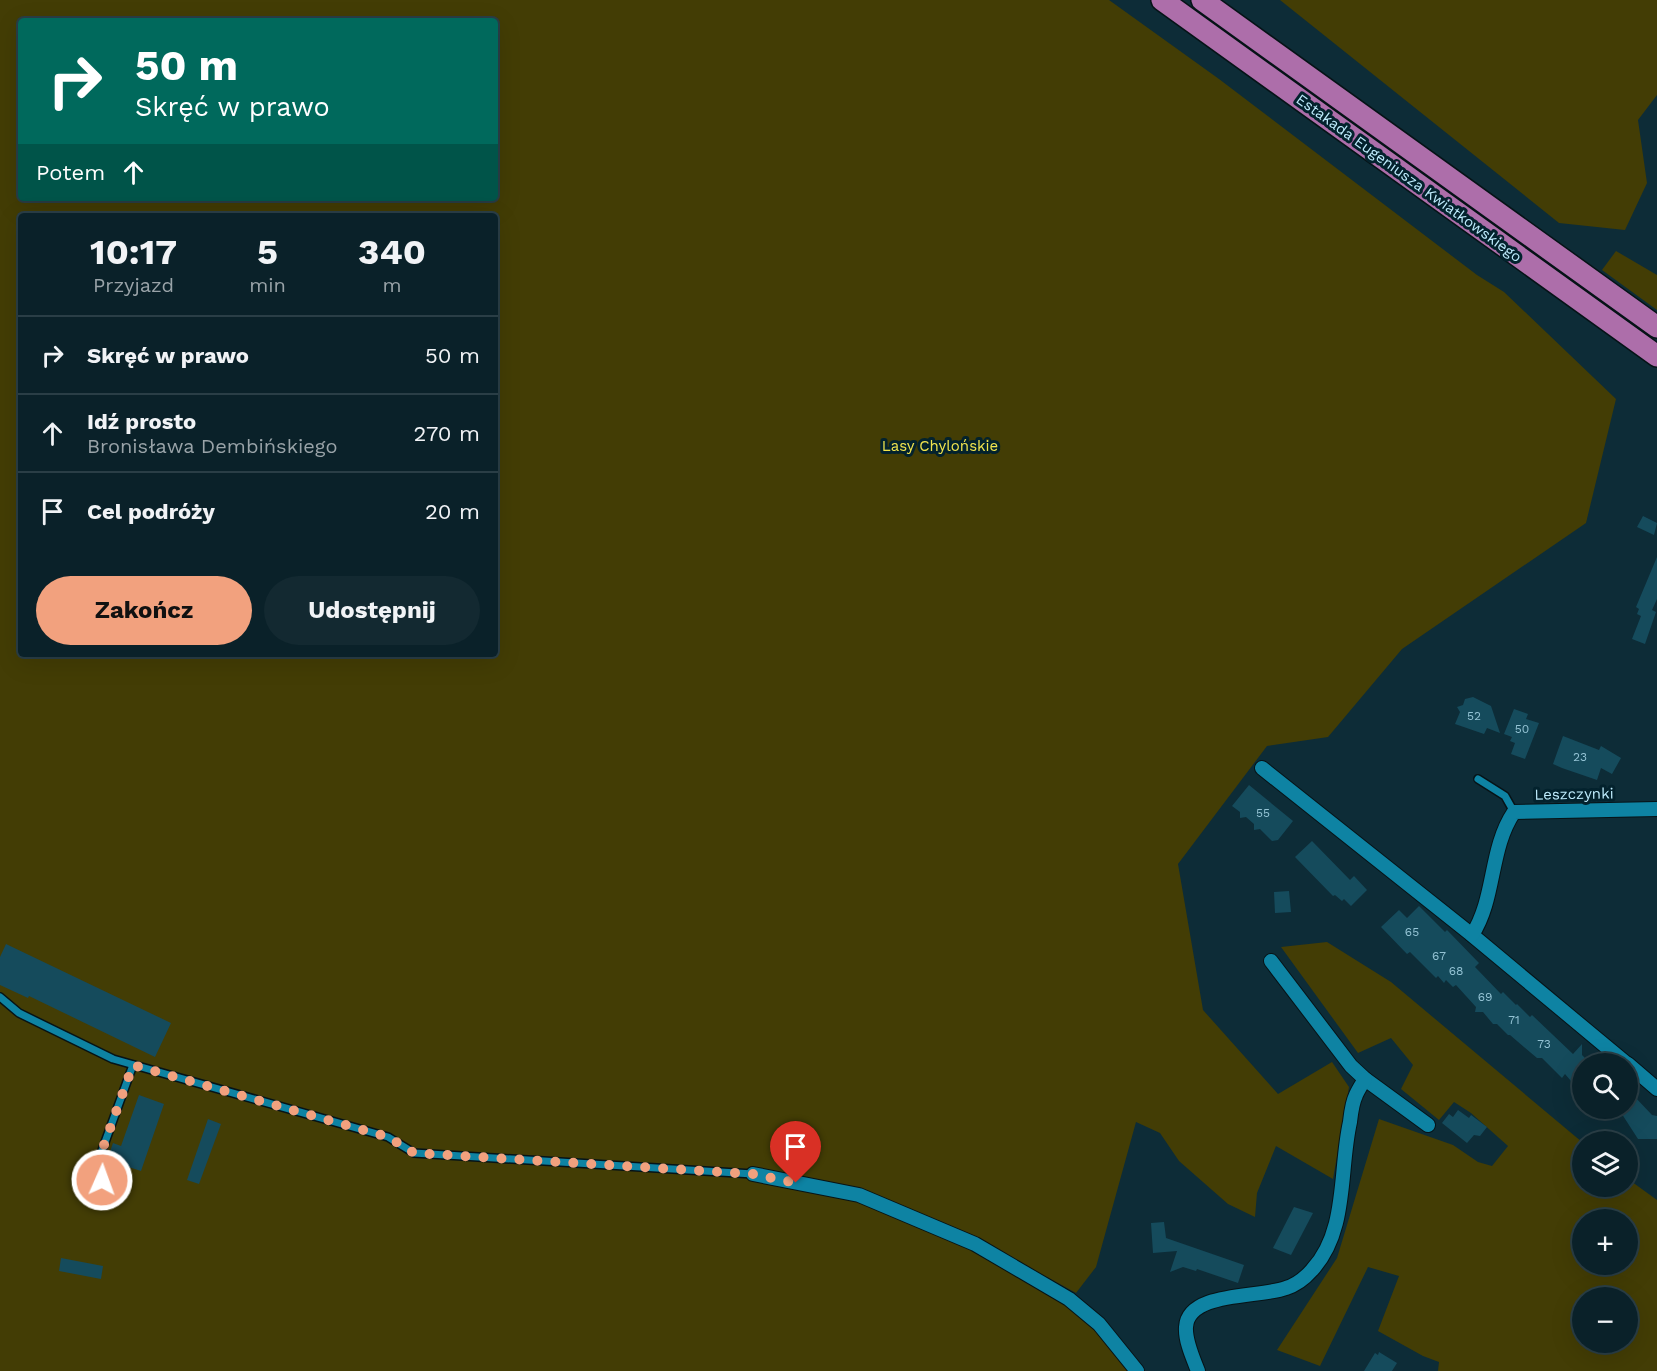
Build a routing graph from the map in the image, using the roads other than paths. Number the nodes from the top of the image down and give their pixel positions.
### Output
1 (1162, 0) edge
2 (1202, 0) edge
3 (1657, 327) edge
4 (1657, 356) edge
5 (1262, 768) dead end
6 (1478, 779) dead end
7 (1657, 809) edge
8 (1514, 812) junction
9 (1472, 934) junction
10 (1271, 961) dead end
11 (0, 997) edge
12 (1614, 1053) edge
13 (133, 1065) junction
14 (1638, 1073) edge
15 (1365, 1079) junction
16 (1657, 1089) edge
17 (1428, 1125) dead end
18 (753, 1174) joint
19 (102, 1180) dead end
20 (1137, 1371) edge
21 (1198, 1371) edge

1 - 4 highway, Estakada Eugeniusza Kwiatkowskiego
2 - 3 highway, Estakada Eugeniusza Kwiatkowskiego
5 - 9 street
6 - 8 lane
7 - 8 street, Leszczynki
8 - 9 street
9 - 12 street
10 - 15 street
11 - 13 lane
13 - 18 lane
13 - 19 lane
14 - 16 street
15 - 17 street
15 - 21 street
18 - 20 street

